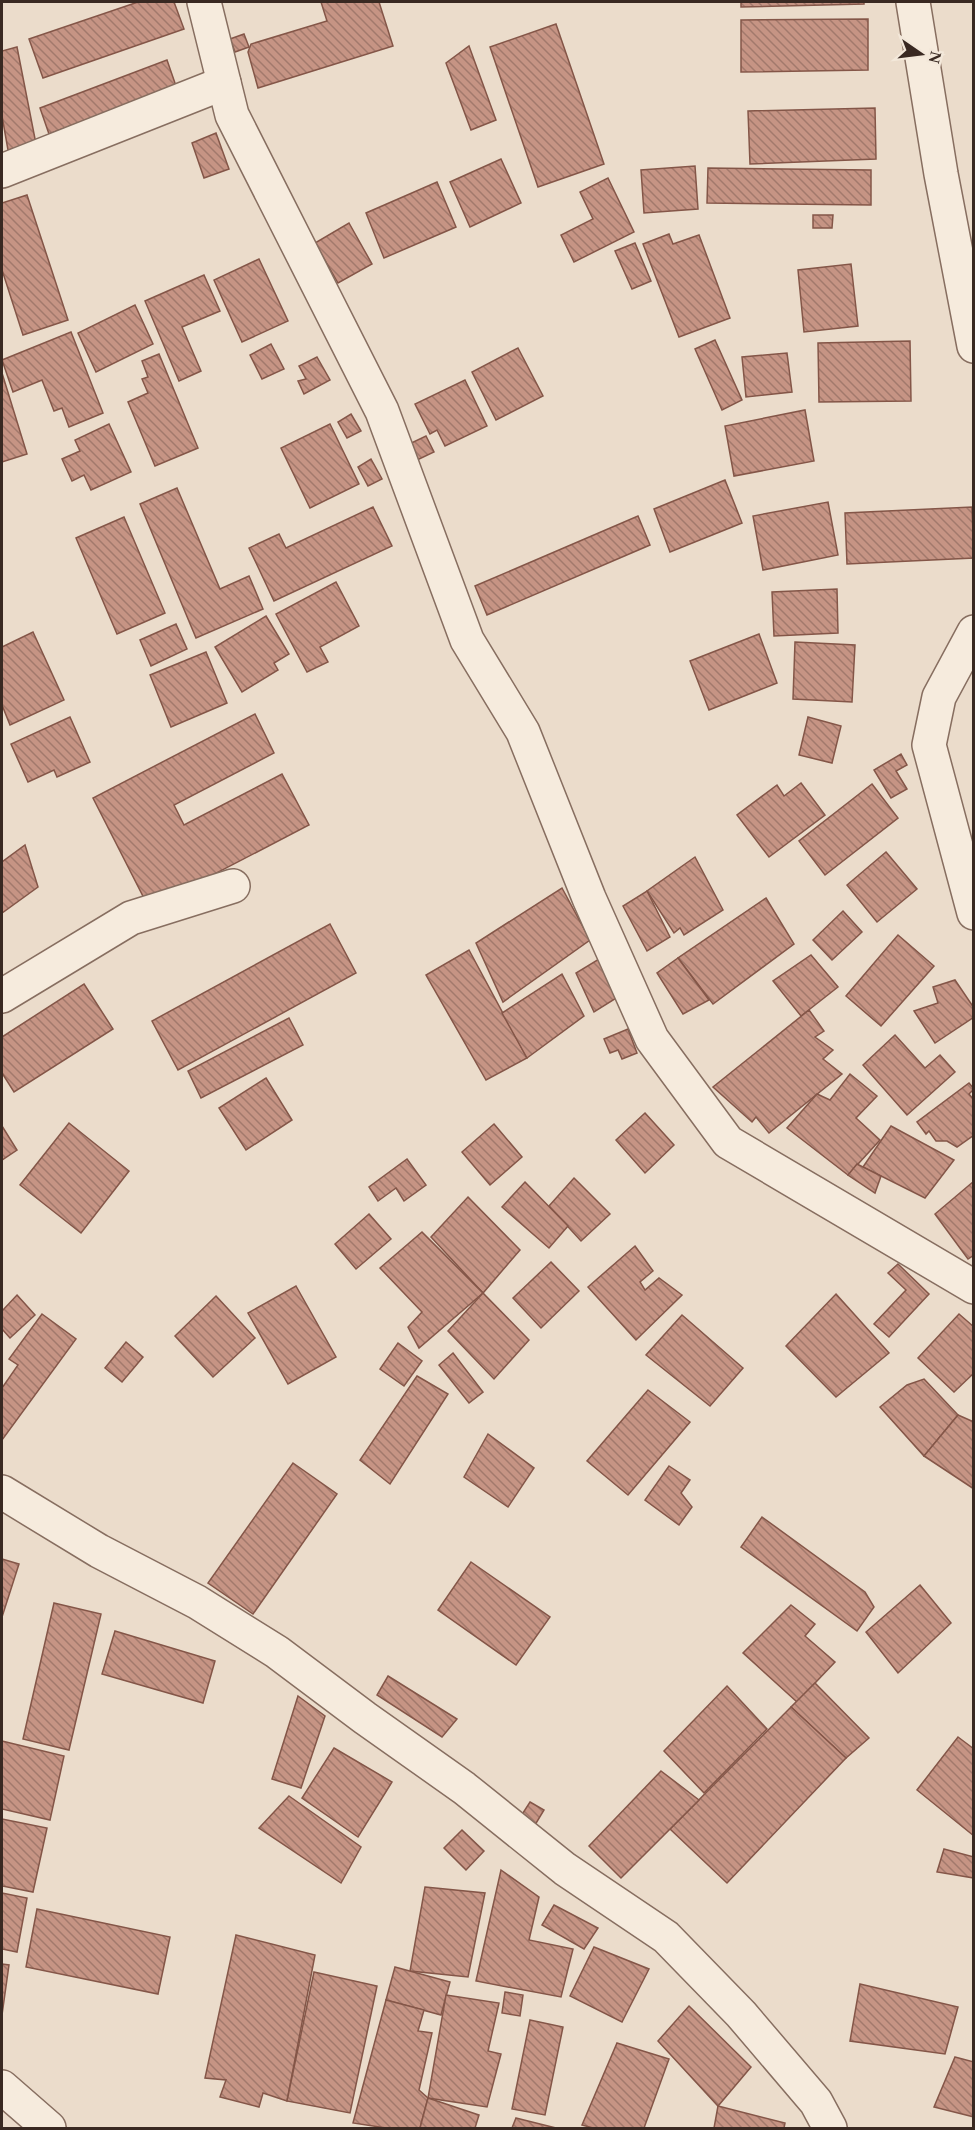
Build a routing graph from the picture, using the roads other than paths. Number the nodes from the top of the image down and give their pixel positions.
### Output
1 (204, 2) edge
2 (913, 2) edge
3 (224, 83) junction
4 (2, 171) edge
5 (974, 346) edge
6 (974, 632) edge
7 (967, 868) edge
8 (233, 886) dead end
9 (974, 913) edge
10 (2, 996) edge
11 (974, 1287) edge
12 (2, 1492) edge
13 (2, 2087) edge
14 (49, 2128) edge
15 (830, 2128) edge

1 - 3 street
2 - 5 street
3 - 4 street
3 - 11 street
6 - 7 street
7 - 9 street
8 - 10 street
12 - 15 street
13 - 14 street

